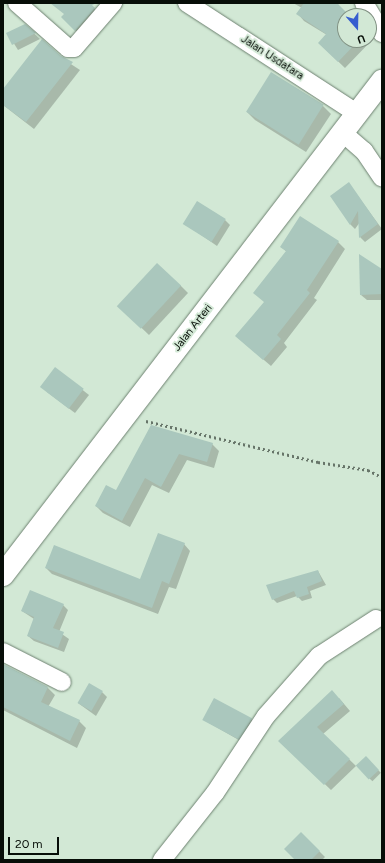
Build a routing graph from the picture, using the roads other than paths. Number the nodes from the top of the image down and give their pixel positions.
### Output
1 (17, 3) edge
2 (113, 3) edge
3 (187, 3) edge
4 (364, 3) edge
5 (382, 33) edge
6 (382, 81) edge
7 (358, 114) junction
8 (343, 133) junction
9 (382, 178) edge
10 (3, 575) edge
11 (376, 619) dead end
12 (3, 652) edge
13 (62, 682) dead end
14 (162, 860) edge

1 - 2 street
3 - 7 street, Jalan Usdatara
4 - 5 street
6 - 7 street, Jalan Arteri
7 - 8 street, Jalan Arteri
8 - 9 street
8 - 10 street, Jalan Arteri
11 - 14 street
12 - 13 street

